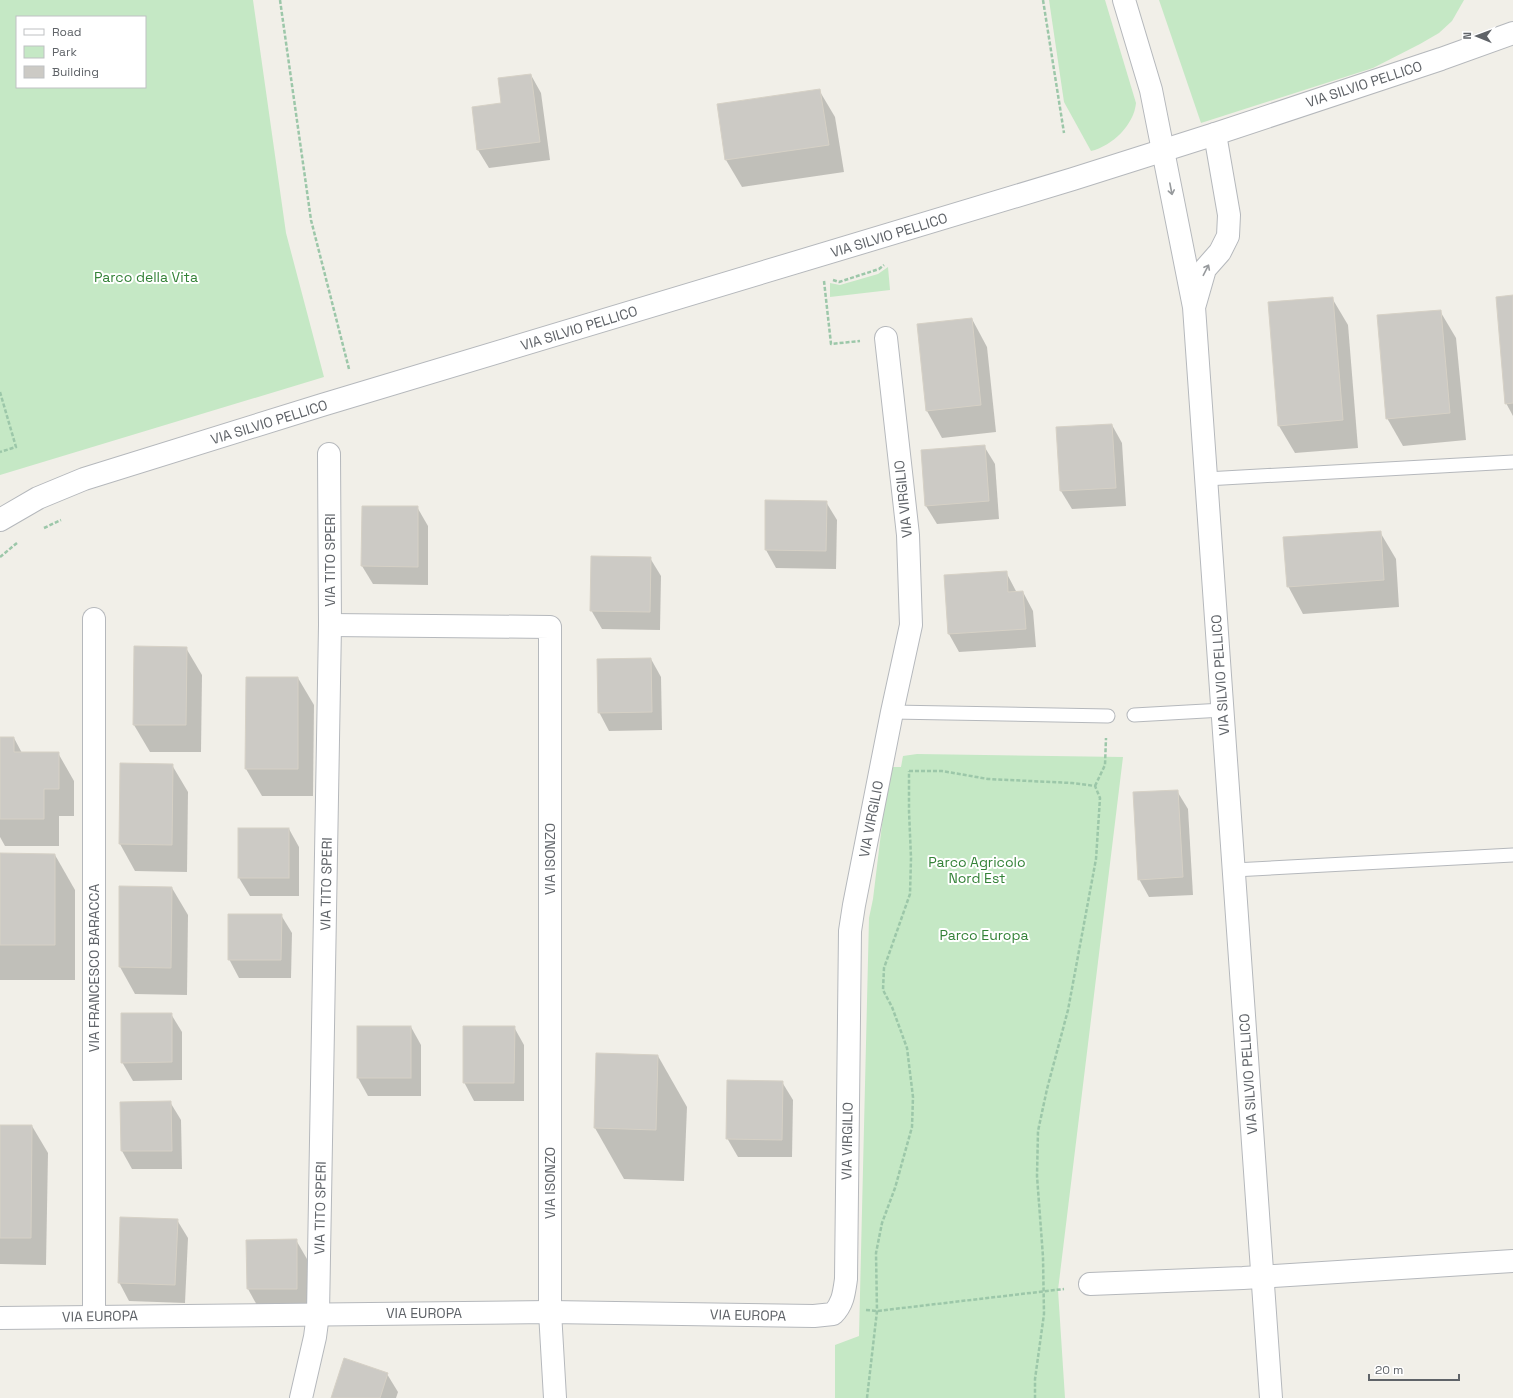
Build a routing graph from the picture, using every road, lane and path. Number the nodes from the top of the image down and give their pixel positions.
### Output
1 (280, 0) edge
2 (1043, 0) edge
3 (1124, 0) edge
4 (1513, 33) edge
5 (1064, 132) dead end
6 (1215, 134) junction
7 (1164, 150) junction
8 (824, 278) dead end
9 (1194, 307) junction
10 (886, 338) joint
11 (0, 392) edge
12 (356, 396) junction
13 (0, 452) edge
14 (329, 454) dead end
15 (1513, 462) edge
16 (1206, 479) junction
17 (0, 520) edge
18 (94, 619) dead end
19 (330, 625) junction
20 (1223, 710) junction
21 (892, 712) junction
22 (1134, 715) dead end
23 (1108, 716) joint
24 (910, 763) dead end
25 (910, 771) junction
26 (1095, 786) junction
27 (1513, 855) edge
28 (1234, 870) junction
29 (1513, 1261) edge
30 (1263, 1277) junction
31 (1090, 1284) joint
32 (1044, 1292) junction
33 (842, 1302) joint
34 (877, 1311) junction
35 (550, 1312) junction
36 (318, 1314) junction
37 (94, 1316) junction
38 (0, 1318) edge
39 (301, 1398) edge
40 (555, 1398) edge
41 (867, 1398) edge
42 (1034, 1398) edge
43 (1272, 1398) edge

1 - 12 path
2 - 5 path
3 - 7 street, VIA SILVIO PELLICO
4 - 6 street, VIA SILVIO PELLICO
6 - 7 street, VIA SILVIO PELLICO
9 -> 6 street, VIA SILVIO PELLICO
7 -> 9 street, VIA SILVIO PELLICO
7 - 12 street, VIA SILVIO PELLICO
8 - 10 path
9 - 16 street, VIA SILVIO PELLICO
10 - 21 street, VIA VIRGILIO
11 - 13 path
12 - 17 street, VIA SILVIO PELLICO
14 - 19 street, VIA TITO SPERI
15 - 16 lane
16 - 20 street, VIA SILVIO PELLICO
18 - 37 street, VIA FRANCESCO BARACCA
19 - 35 street, VIA ISONZO
19 - 36 street, VIA TITO SPERI
20 - 22 lane
20 - 28 street, VIA SILVIO PELLICO
21 - 23 lane
21 - 33 street, VIA VIRGILIO
23 - 26 path
24 - 25 path
25 - 26 path
25 - 34 path
26 - 32 path
27 - 28 lane
28 - 30 street, VIA SILVIO PELLICO
29 - 30 street
30 - 31 street
30 - 43 street, VIA SILVIO PELLICO
31 - 32 path
32 - 34 path
32 - 42 path
33 - 35 street, VIA EUROPA
34 - 41 path
35 - 36 street, VIA EUROPA
35 - 40 street
36 - 37 street, VIA EUROPA
36 - 39 street, VIA TITO SPERI
37 - 38 street, VIA EUROPA

